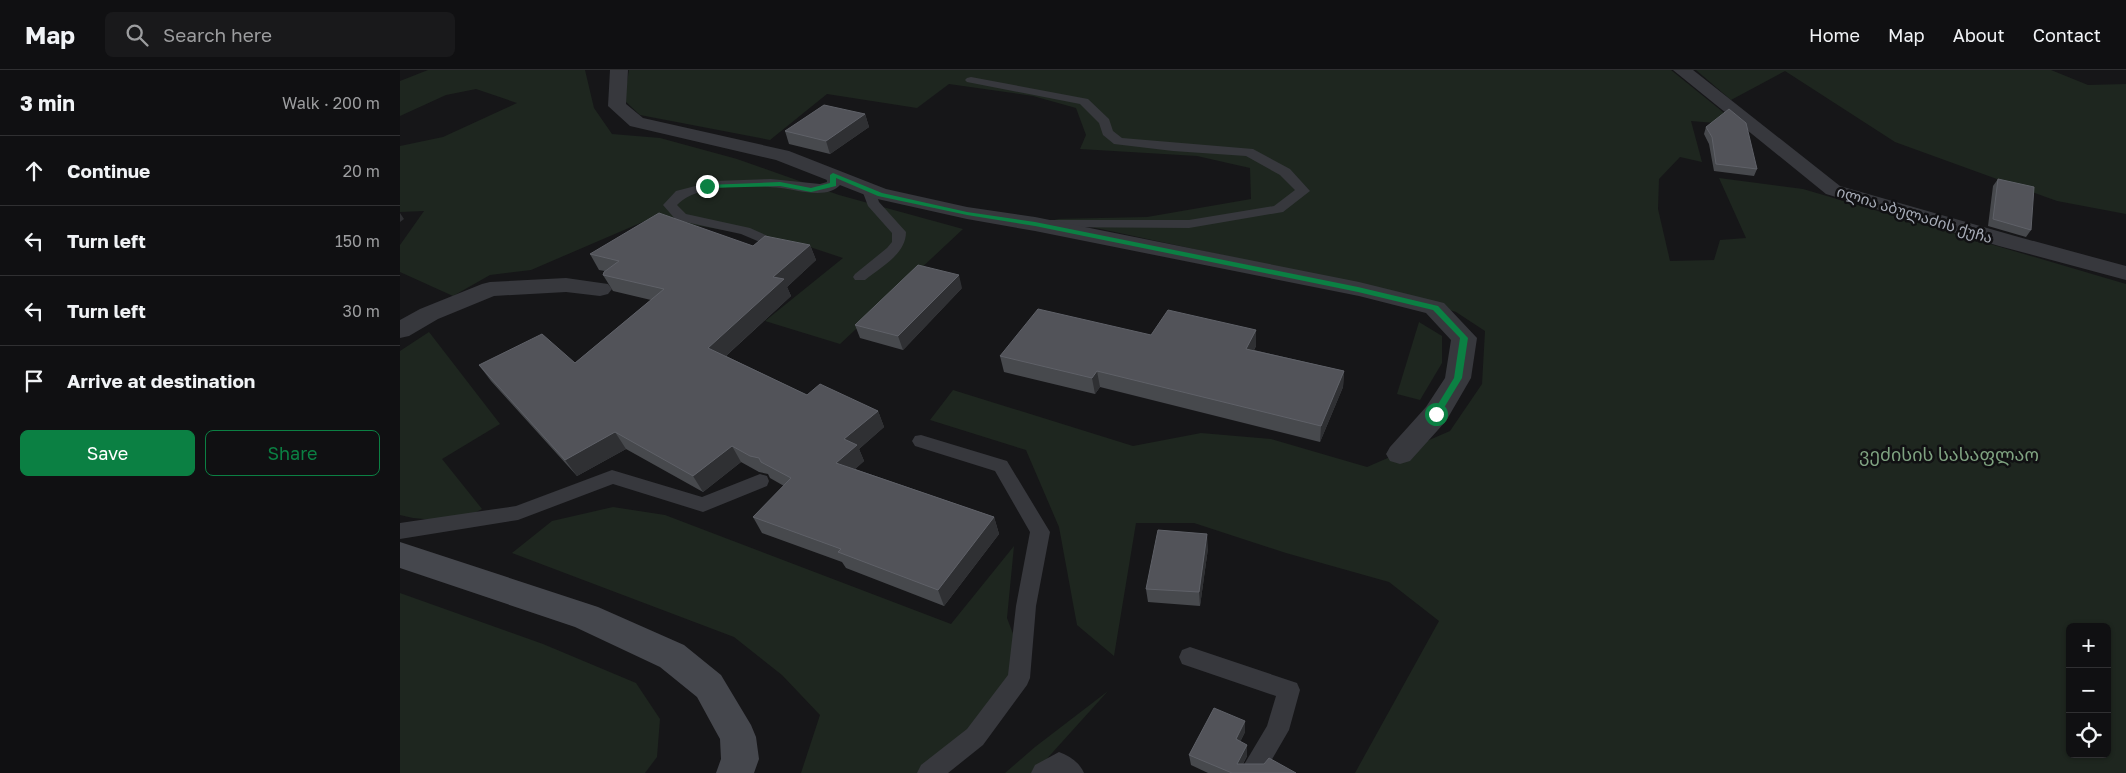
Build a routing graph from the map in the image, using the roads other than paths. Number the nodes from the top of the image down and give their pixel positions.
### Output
1 (619, 70) edge
2 (1682, 70) edge
3 (971, 80) dead end
4 (833, 175) junction
5 (869, 190) junction
6 (1035, 224) junction
7 (776, 245) edge
8 (2126, 273) edge
9 (860, 277) dead end
10 (600, 289) dead end
11 (400, 330) edge
12 (921, 440) dead end
13 (1400, 454) dead end
14 (760, 481) edge
15 (400, 531) edge
16 (400, 555) edge
17 (1190, 657) dead end
18 (735, 773) edge
19 (930, 773) edge
20 (1043, 773) edge
21 (1072, 773) edge
22 (1251, 773) edge

1 - 4 street
2 - 8 street, ილია აბულაძის ქუჩა
3 - 6 lane
4 - 5 street
4 - 7 lane
5 - 6 street
5 - 9 lane
6 - 13 street
10 - 11 street
12 - 19 lane
14 - 15 lane
16 - 18 main road
17 - 22 lane
20 - 21 lane

